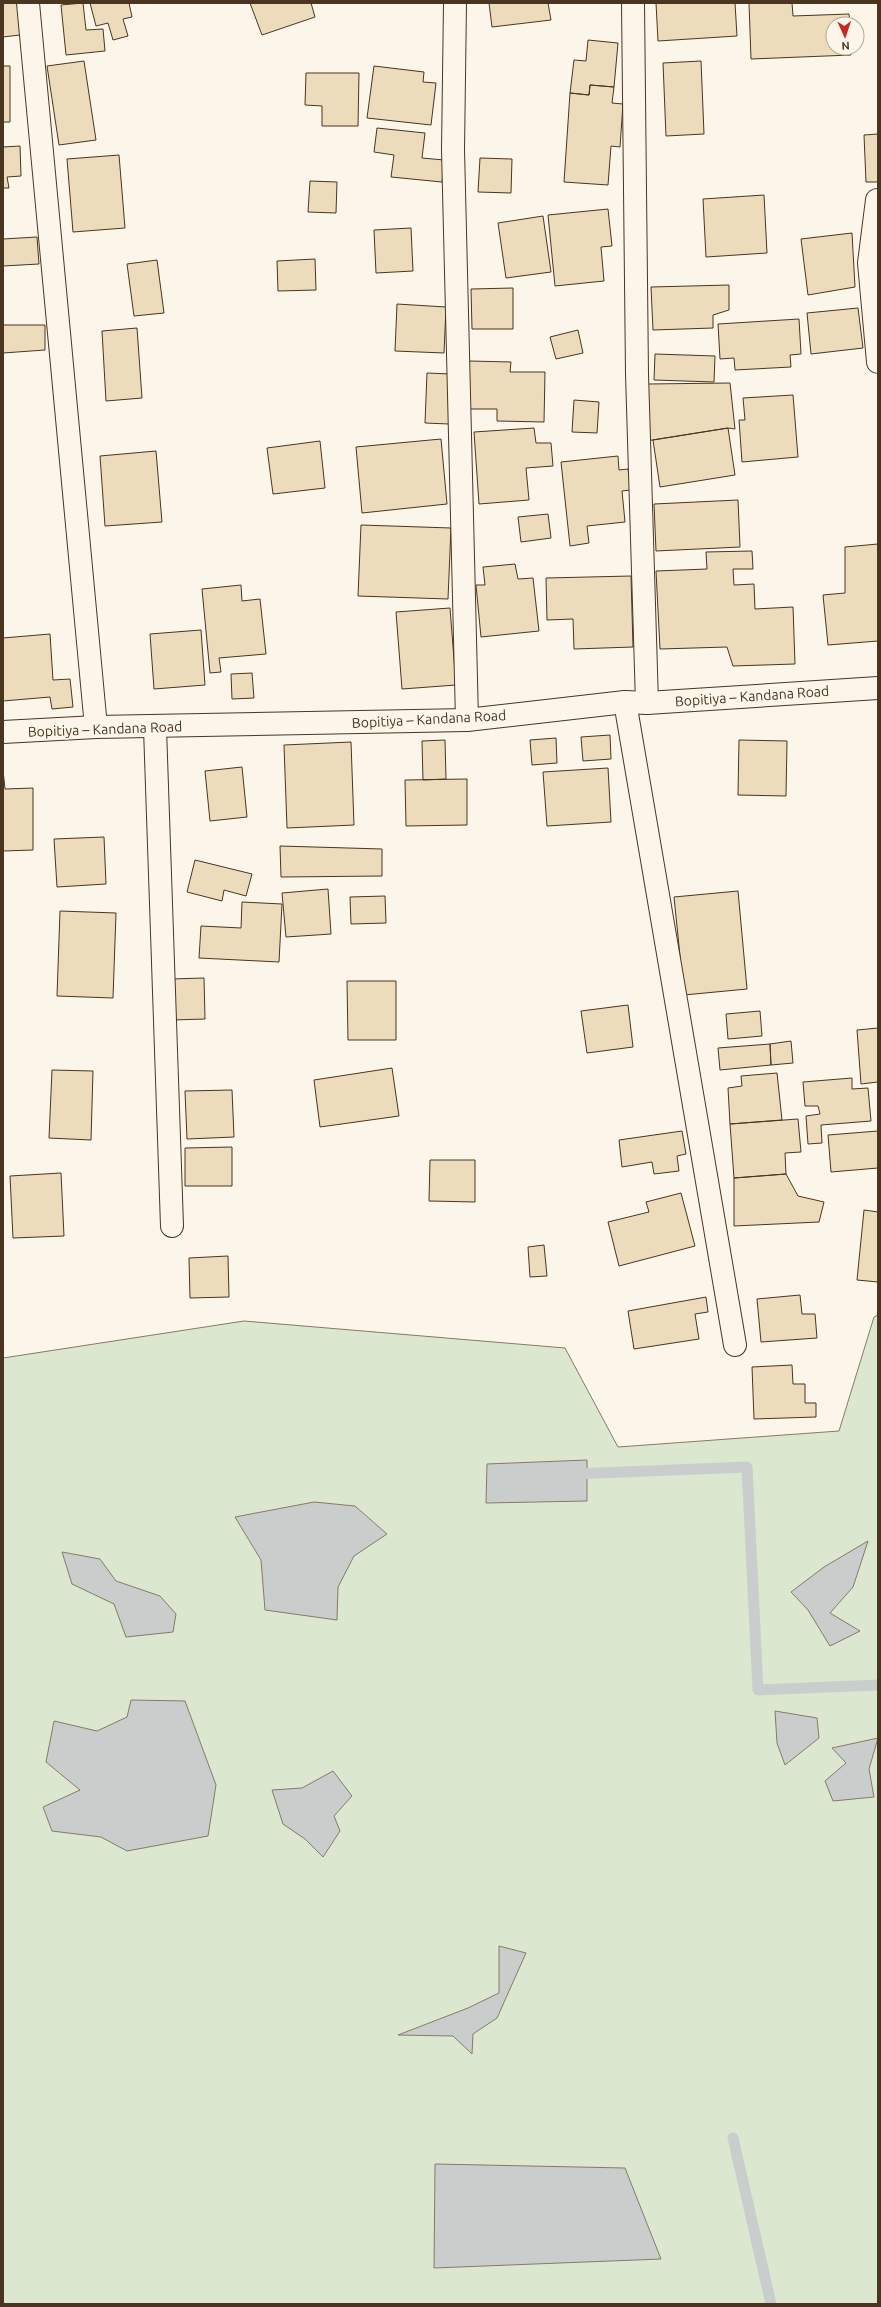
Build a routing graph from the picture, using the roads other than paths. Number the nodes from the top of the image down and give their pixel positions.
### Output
1 (28, 3) edge
2 (455, 3) edge
3 (633, 3) edge
4 (877, 200) edge
5 (878, 362) edge
6 (878, 688) edge
7 (625, 702) junction
8 (647, 703) junction
9 (467, 720) junction
10 (96, 728) junction
11 (155, 728) junction
12 (3, 732) edge
13 (172, 1226) dead end
14 (735, 1345) dead end

1 - 10 street
2 - 9 street
3 - 8 street
4 - 5 street
6 - 8 street, Bopitiya – Kandana Road
7 - 8 street, Bopitiya – Kandana Road
7 - 9 street, Bopitiya – Kandana Road
7 - 14 street
9 - 11 street, Bopitiya – Kandana Road
10 - 11 street, Bopitiya – Kandana Road
10 - 12 street, Bopitiya – Kandana Road
11 - 13 street

